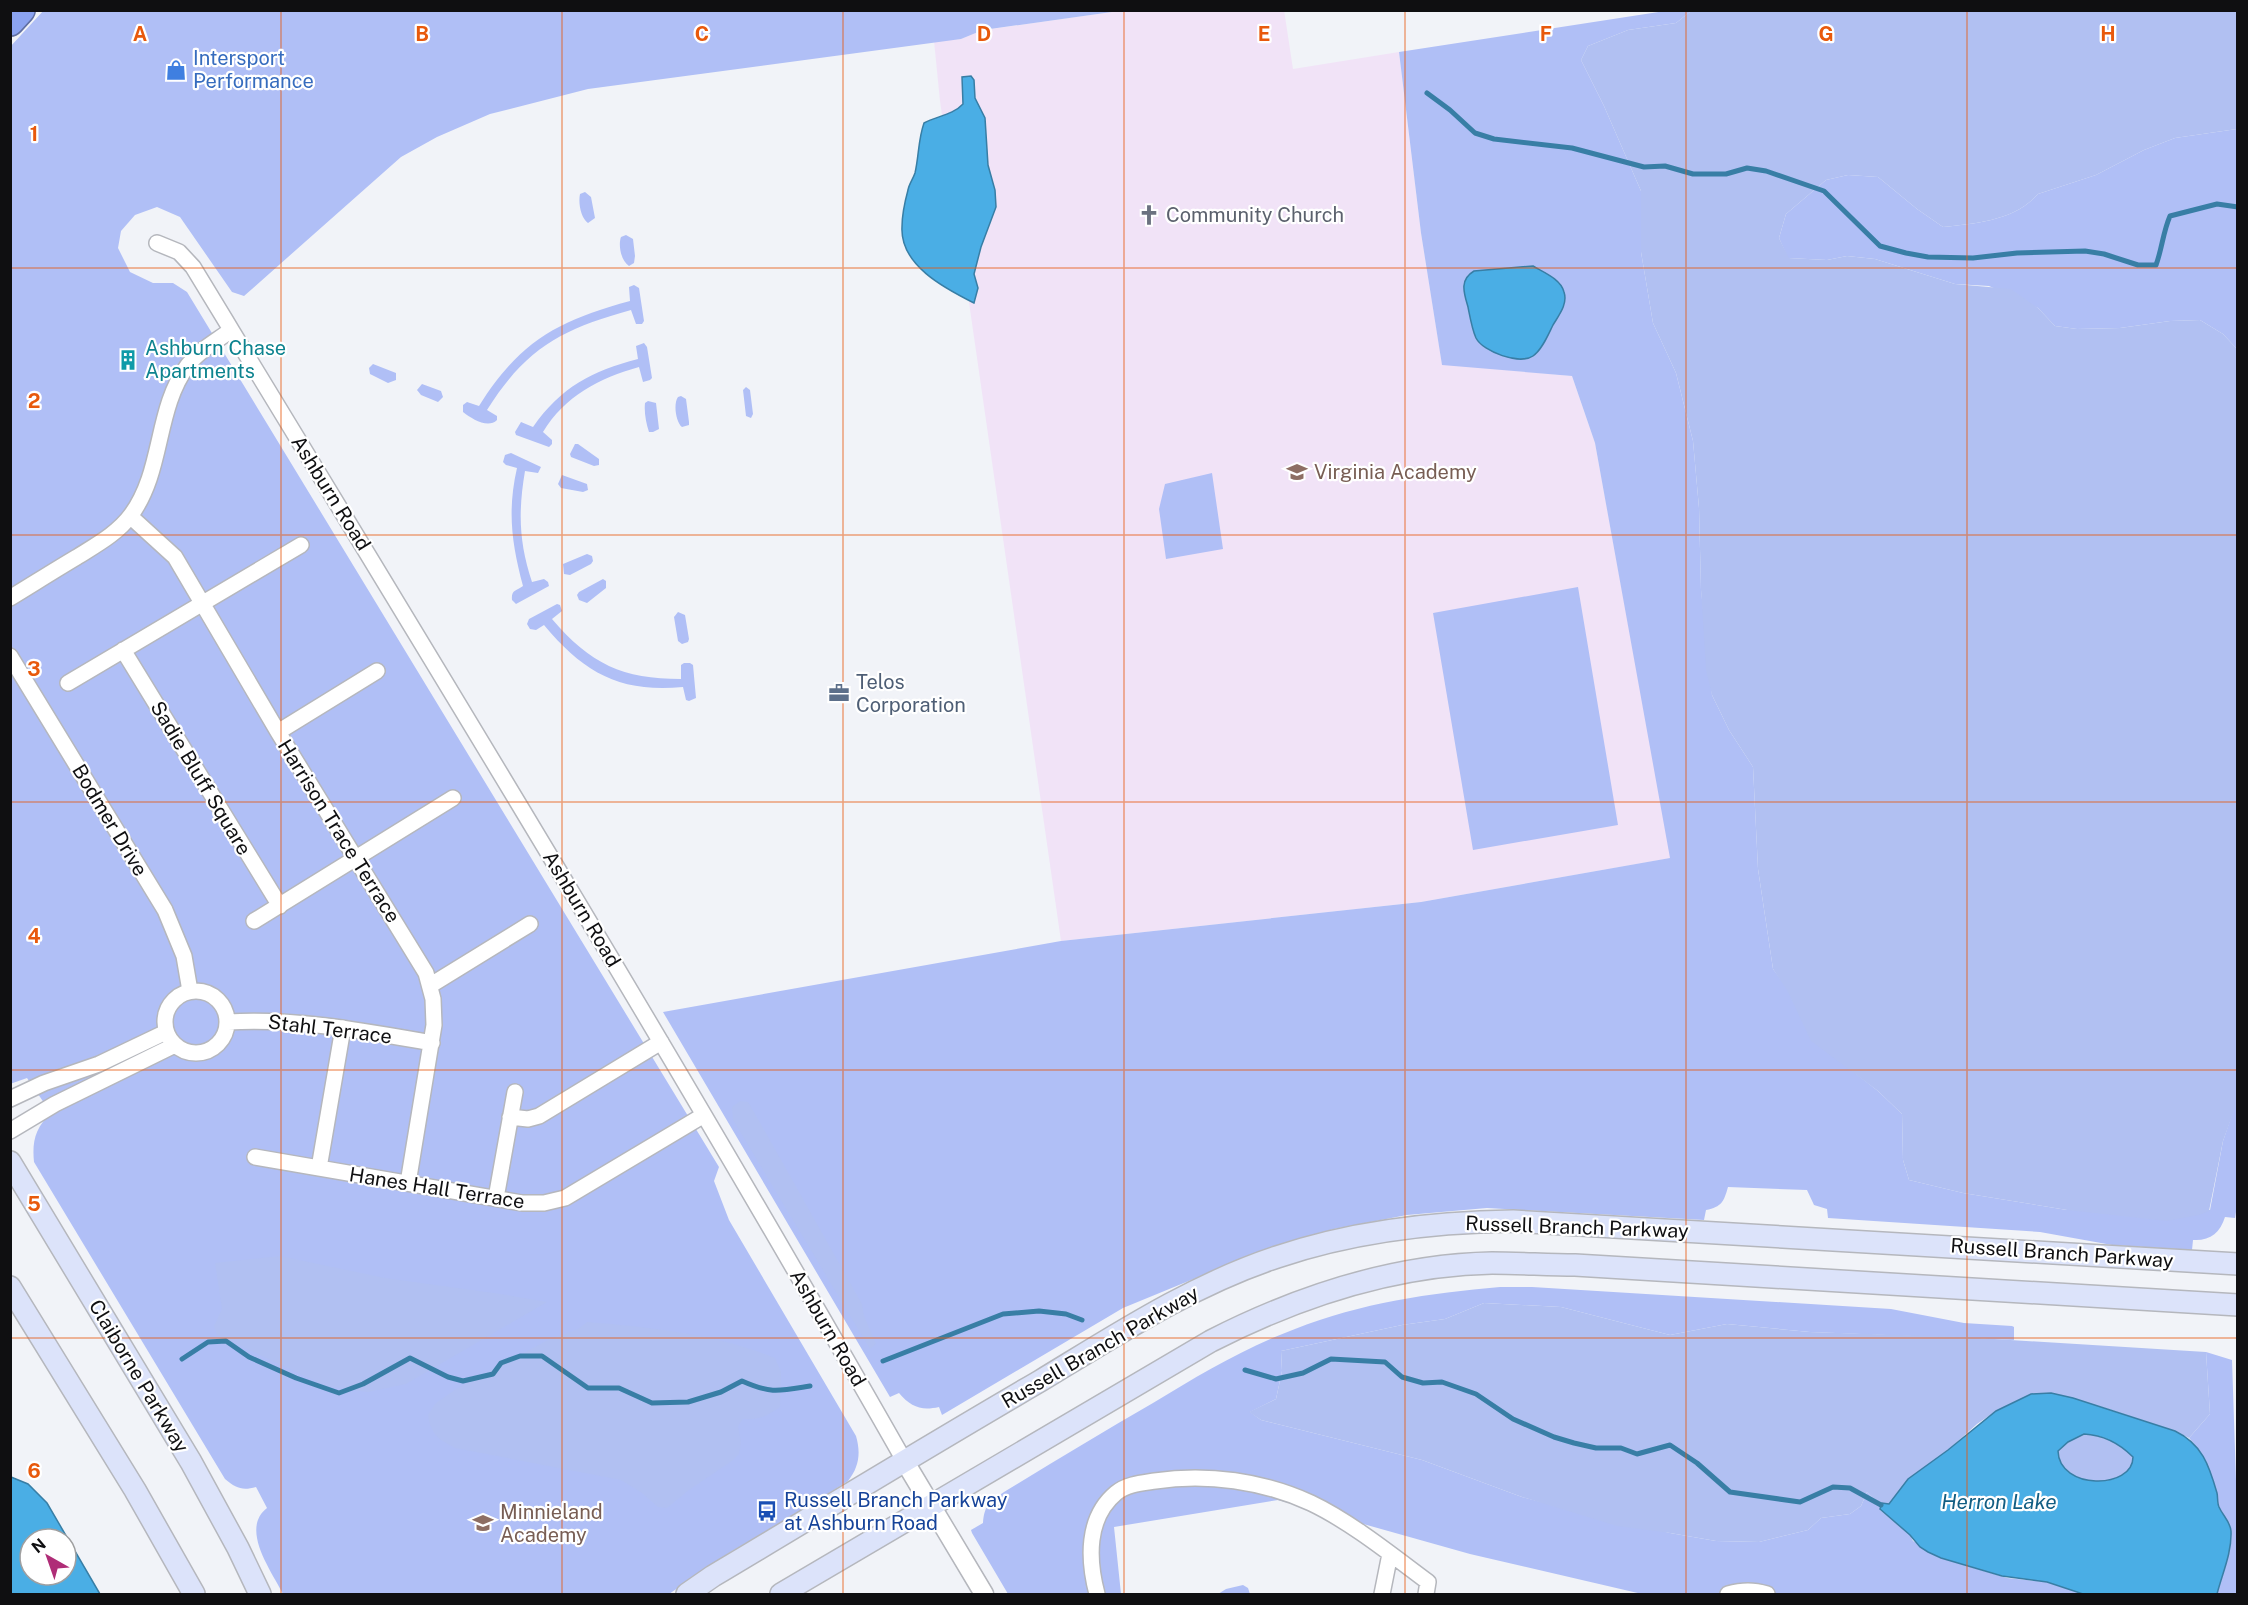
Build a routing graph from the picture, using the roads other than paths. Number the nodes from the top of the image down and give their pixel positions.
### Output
1 (21, 10) edge
2 (10, 22) edge
3 (157, 243) dead end
4 (231, 330) junction
5 (130, 516) junction
6 (301, 545) dead end
7 (10, 598) edge
8 (202, 605) junction
9 (123, 650) junction
10 (10, 656) edge
11 (377, 671) dead end
12 (68, 682) dead end
13 (278, 732) junction
14 (453, 798) dead end
15 (355, 857) junction
16 (280, 906) junction
17 (254, 921) dead end
18 (530, 924) dead end
19 (431, 985) junction
20 (190, 991) junction
21 (228, 1022) junction
22 (343, 1028) junction
23 (171, 1038) junction
24 (661, 1042) junction
25 (432, 1043) junction
26 (514, 1092) dead end
27 (10, 1099) edge
28 (704, 1115) junction
29 (510, 1118) junction
30 (10, 1131) edge
31 (255, 1157) dead end
32 (10, 1162) edge
33 (319, 1168) junction
34 (408, 1183) junction
35 (496, 1198) junction
36 (2238, 1264) edge
37 (10, 1287) edge
38 (2238, 1305) edge
39 (905, 1461) junction
40 (931, 1506) junction
41 (1390, 1554) junction
42 (194, 1594) edge
43 (260, 1594) edge
44 (687, 1594) edge
45 (781, 1594) edge
46 (984, 1594) edge
47 (1097, 1594) edge
48 (1382, 1594) edge
49 (1426, 1594) edge
50 (1728, 1594) edge
51 (1767, 1594) edge

1 - 2 highway
3 - 4 street, Ashburn Road
4 - 5 street
4 - 24 street, Ashburn Road
5 - 7 street
5 - 8 street, Harrison Trace Terrace
6 - 8 street
8 - 9 street
8 - 13 street, Harrison Trace Terrace
9 - 12 street
9 - 16 street, Sadie Bluff Square
10 - 20 street, Bodmer Drive
11 - 13 street
13 - 15 street, Harrison Trace Terrace
14 - 15 street
15 - 16 street
15 - 19 street, Harrison Trace Terrace
16 - 17 street
18 - 19 street
19 - 25 street, Harrison Trace Terrace
20 - 21 street
20 - 23 street
21 - 22 street, Stahl Terrace
21 - 23 street
22 - 25 street, Stahl Terrace
22 - 33 street
23 - 27 street
23 - 30 street
24 - 28 street, Ashburn Road
24 - 29 street
25 - 34 street, Harrison Trace Terrace
26 - 29 street
28 - 35 street, Hanes Hall Terrace
28 - 39 street, Ashburn Road
29 - 35 street
31 - 33 street, Hanes Hall Terrace
32 - 43 main road, Claiborne Parkway
33 - 34 street, Hanes Hall Terrace
34 - 35 street, Hanes Hall Terrace
36 - 39 main road, Russell Branch Parkway
37 - 42 main road
38 - 40 main road, Russell Branch Parkway
39 - 40 street, Ashburn Road
39 - 44 main road, Russell Branch Parkway
40 - 45 main road, Russell Branch Parkway
40 - 46 street, Ashburn Road
41 - 47 street
41 - 48 street
41 - 49 street
50 - 51 street

